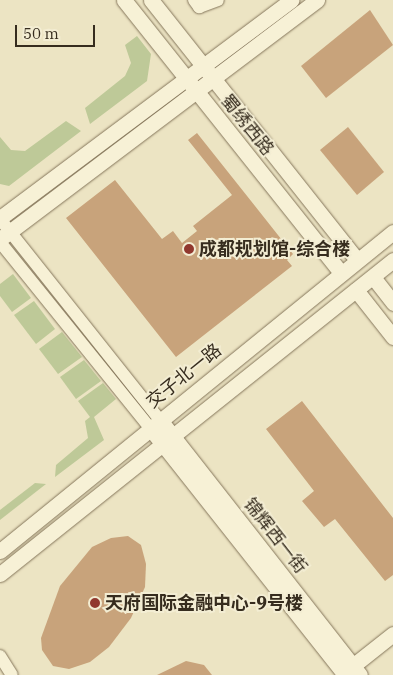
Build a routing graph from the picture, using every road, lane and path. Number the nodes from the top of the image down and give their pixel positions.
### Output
1 (124, 0) edge
2 (151, 0) edge
3 (194, 0) edge
4 (218, 0) edge
5 (317, 0) edge
6 (286, 2) edge
7 (208, 72) junction
8 (191, 85) junction
9 (2, 230) edge
10 (393, 232) edge
11 (357, 260) junction
12 (393, 260) edge
13 (342, 273) junction
14 (373, 277) junction
15 (356, 290) junction
16 (393, 303) edge
17 (393, 337) edge
18 (155, 424) junction
19 (170, 443) junction
20 (0, 551) edge
21 (0, 574) edge
22 (393, 634) edge
23 (0, 656) edge
24 (348, 673) edge
25 (12, 675) edge

1 - 8 street, 蜀绣西路
2 - 7 street, 蜀绣西路
3 - 4 street
5 - 7 street
6 - 7 street
7 - 8 street
7 - 11 street, 蜀绣西路
8 - 9 street
8 - 13 street, 蜀绣西路
9 - 18 street
10 - 11 street, 交子北一路
11 - 13 street, 交子北一路
12 - 14 street
13 - 18 street, 交子北一路
14 - 15 street
14 - 16 street
15 - 17 street
15 - 19 street
18 - 19 street, 锦辉西一街
18 - 20 street, 交子北一路
19 - 21 street
19 - 24 street, 锦辉西一街
22 - 24 street
23 - 25 street

